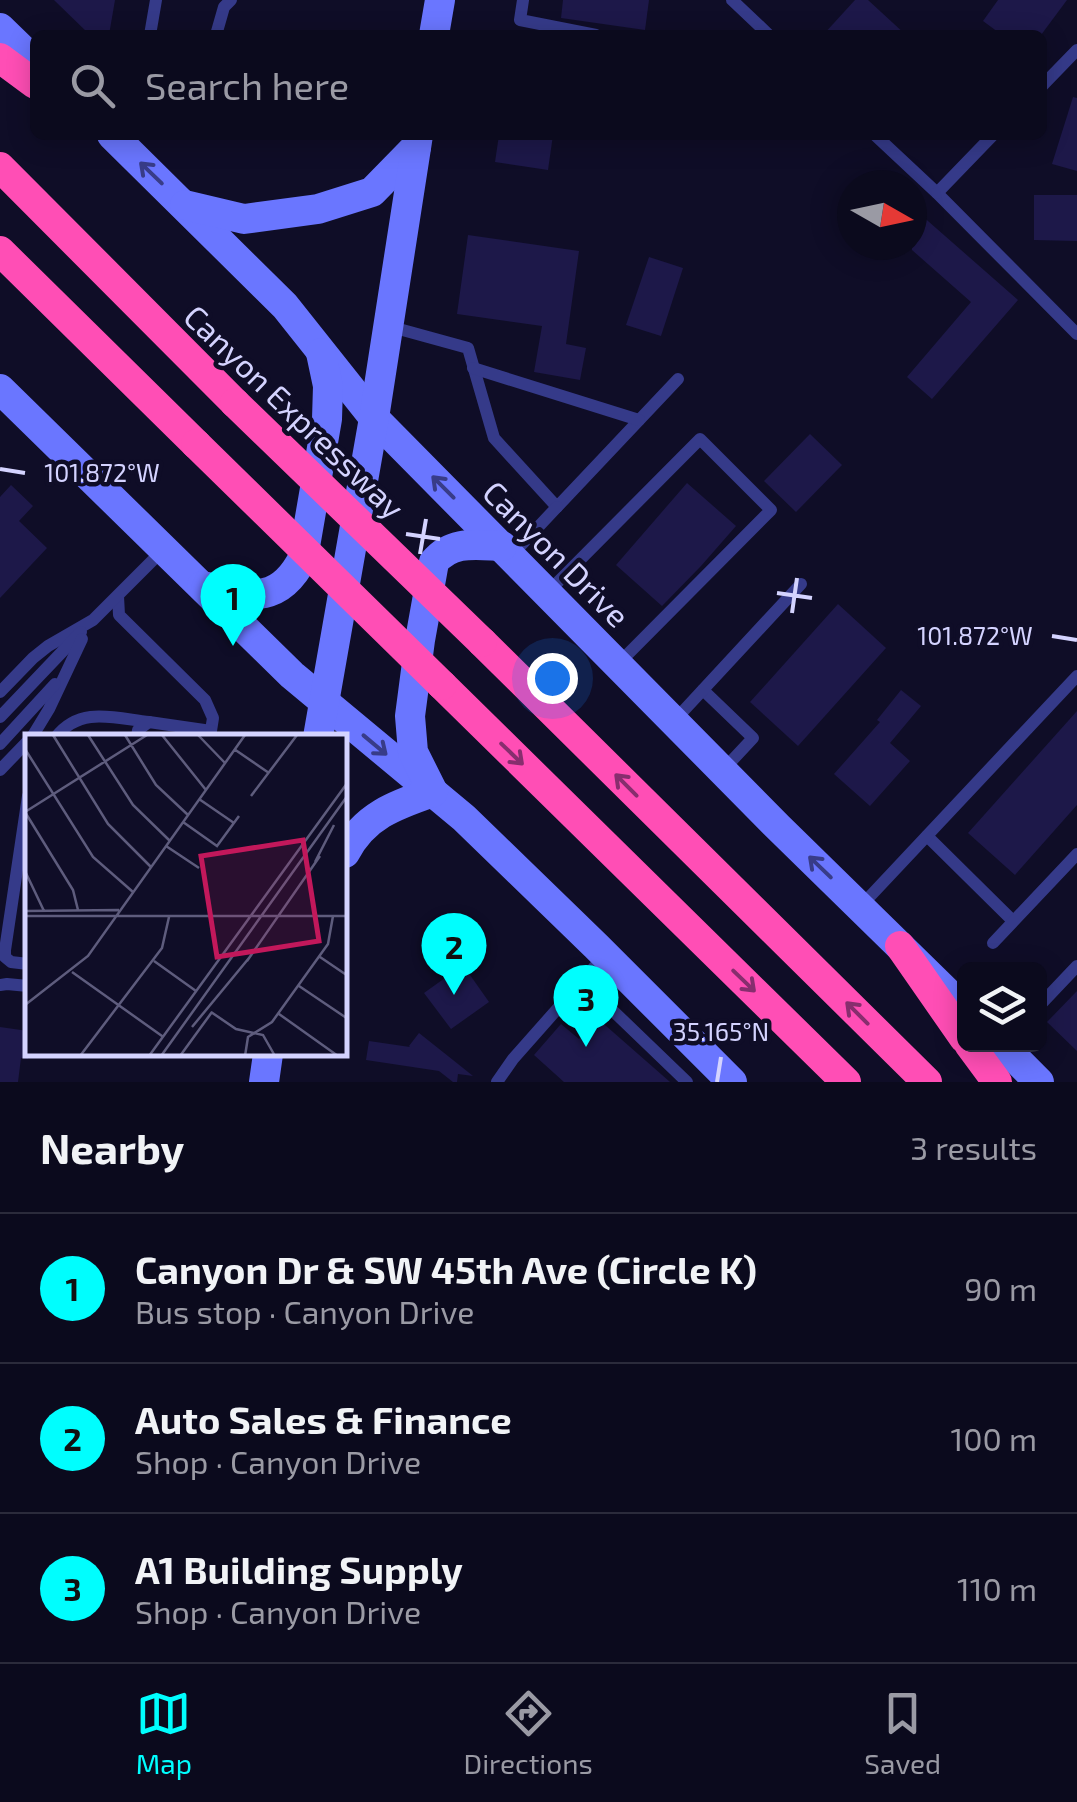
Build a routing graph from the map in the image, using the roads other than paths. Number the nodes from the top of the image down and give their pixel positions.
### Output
1 (156, 0) edge
2 (231, 0) edge
3 (440, 0) edge
4 (523, 0) edge
5 (732, 0) edge
6 (0, 28) edge
7 (151, 30) edge
8 (217, 30) edge
9 (435, 30) edge
10 (571, 30) edge
11 (764, 30) edge
12 (1077, 50) edge
13 (30, 57) edge
14 (0, 58) edge
15 (30, 80) edge
16 (1047, 81) edge
17 (117, 140) edge
18 (880, 140) edge
19 (989, 140) edge
20 (417, 141) edge
21 (0, 167) edge
22 (936, 193) junction
23 (184, 205) junction
24 (0, 251) edge
25 (388, 326) junction
26 (1077, 334) edge
27 (319, 346) junction
28 (473, 368) junction
29 (678, 379) dead end
30 (0, 388) edge
31 (374, 418) junction
32 (639, 420) junction
33 (557, 507) junction
34 (164, 550) junction
35 (506, 551) junction
36 (801, 584) dead end
37 (202, 586) junction
38 (548, 593) junction
39 (118, 596) junction
40 (94, 620) junction
41 (618, 664) junction
42 (66, 670) junction
43 (1077, 676) edge
44 (702, 690) junction
45 (0, 692) edge
46 (323, 701) junction
47 (0, 717) edge
48 (674, 721) junction
49 (149, 722) junction
50 (33, 734) edge
51 (59, 734) edge
52 (137, 734) edge
53 (211, 734) edge
54 (318, 734) edge
55 (0, 744) edge
56 (25, 744) edge
57 (0, 770) edge
58 (723, 770) junction
59 (432, 792) junction
60 (25, 816) edge
61 (926, 836) junction
62 (348, 847) edge
63 (1077, 854) edge
64 (860, 906) junction
65 (1013, 921) junction
66 (993, 943) dead end
67 (900, 946) junction
68 (606, 956) junction
69 (11, 962) junction
70 (25, 964) edge
71 (1077, 966) edge
72 (582, 982) junction
73 (3, 985) edge
74 (1047, 998) edge
75 (957, 1002) edge
76 (957, 1028) edge
77 (976, 1052) edge
78 (1009, 1052) edge
79 (268, 1057) edge
80 (264, 1082) edge
81 (498, 1082) edge
82 (687, 1082) edge
83 (732, 1082) edge
84 (846, 1082) edge
85 (927, 1082) edge
86 (997, 1082) edge
87 (1040, 1082) edge

1 - 7 lane
2 - 8 lane
3 - 9 main road
4 - 10 lane
5 - 11 lane
6 - 13 main road
12 - 16 lane
14 - 15 highway
23 -> 17 main road, Canyon Drive
18 - 22 lane
19 - 22 lane
20 - 23 main road
20 - 25 main road
85 -> 21 highway, Canyon Expressway, bridge
22 - 26 lane
23 - 27 main road, Canyon Drive
24 -> 84 highway, bridge
25 - 28 lane
25 - 31 main road
27 - 31 main road, Canyon Drive
27 - 37 main road
28 - 32 lane
28 - 33 lane
29 - 32 lane
30 - 34 main road
35 -> 31 main road, Canyon Drive
31 - 46 main road
32 - 33 lane
33 - 35 lane
34 - 37 main road
34 - 39 lane
35 - 38 main road, Canyon Drive
35 - 59 main road
36 - 44 lane
37 - 46 main road
38 - 41 main road, Canyon Drive
38 - 41 lane
39 - 40 lane
39 - 53 lane
40 - 42 lane
40 - 45 lane
40 - 47 lane
41 - 48 main road, Canyon Drive
42 - 50 lane
42 - 55 lane
43 - 61 lane
44 - 48 lane
44 - 58 lane
46 - 54 main road
46 -> 59 main road
48 - 58 main road, Canyon Drive
49 - 51 lane
49 - 52 lane
49 - 53 lane
56 - 57 lane
64 -> 58 main road, Canyon Drive
59 - 62 main road
59 - 68 main road
60 - 69 lane
61 - 64 lane
61 - 65 lane
63 - 65 lane
64 - 67 main road, Canyon Drive
65 - 66 lane
67 - 75 main road, Canyon Drive
67 - 76 highway
68 - 72 lane
68 - 83 main road
69 - 70 lane
69 - 73 lane
71 - 74 lane
72 - 81 lane
72 - 82 lane
77 - 86 highway
78 - 87 main road
79 - 80 main road

